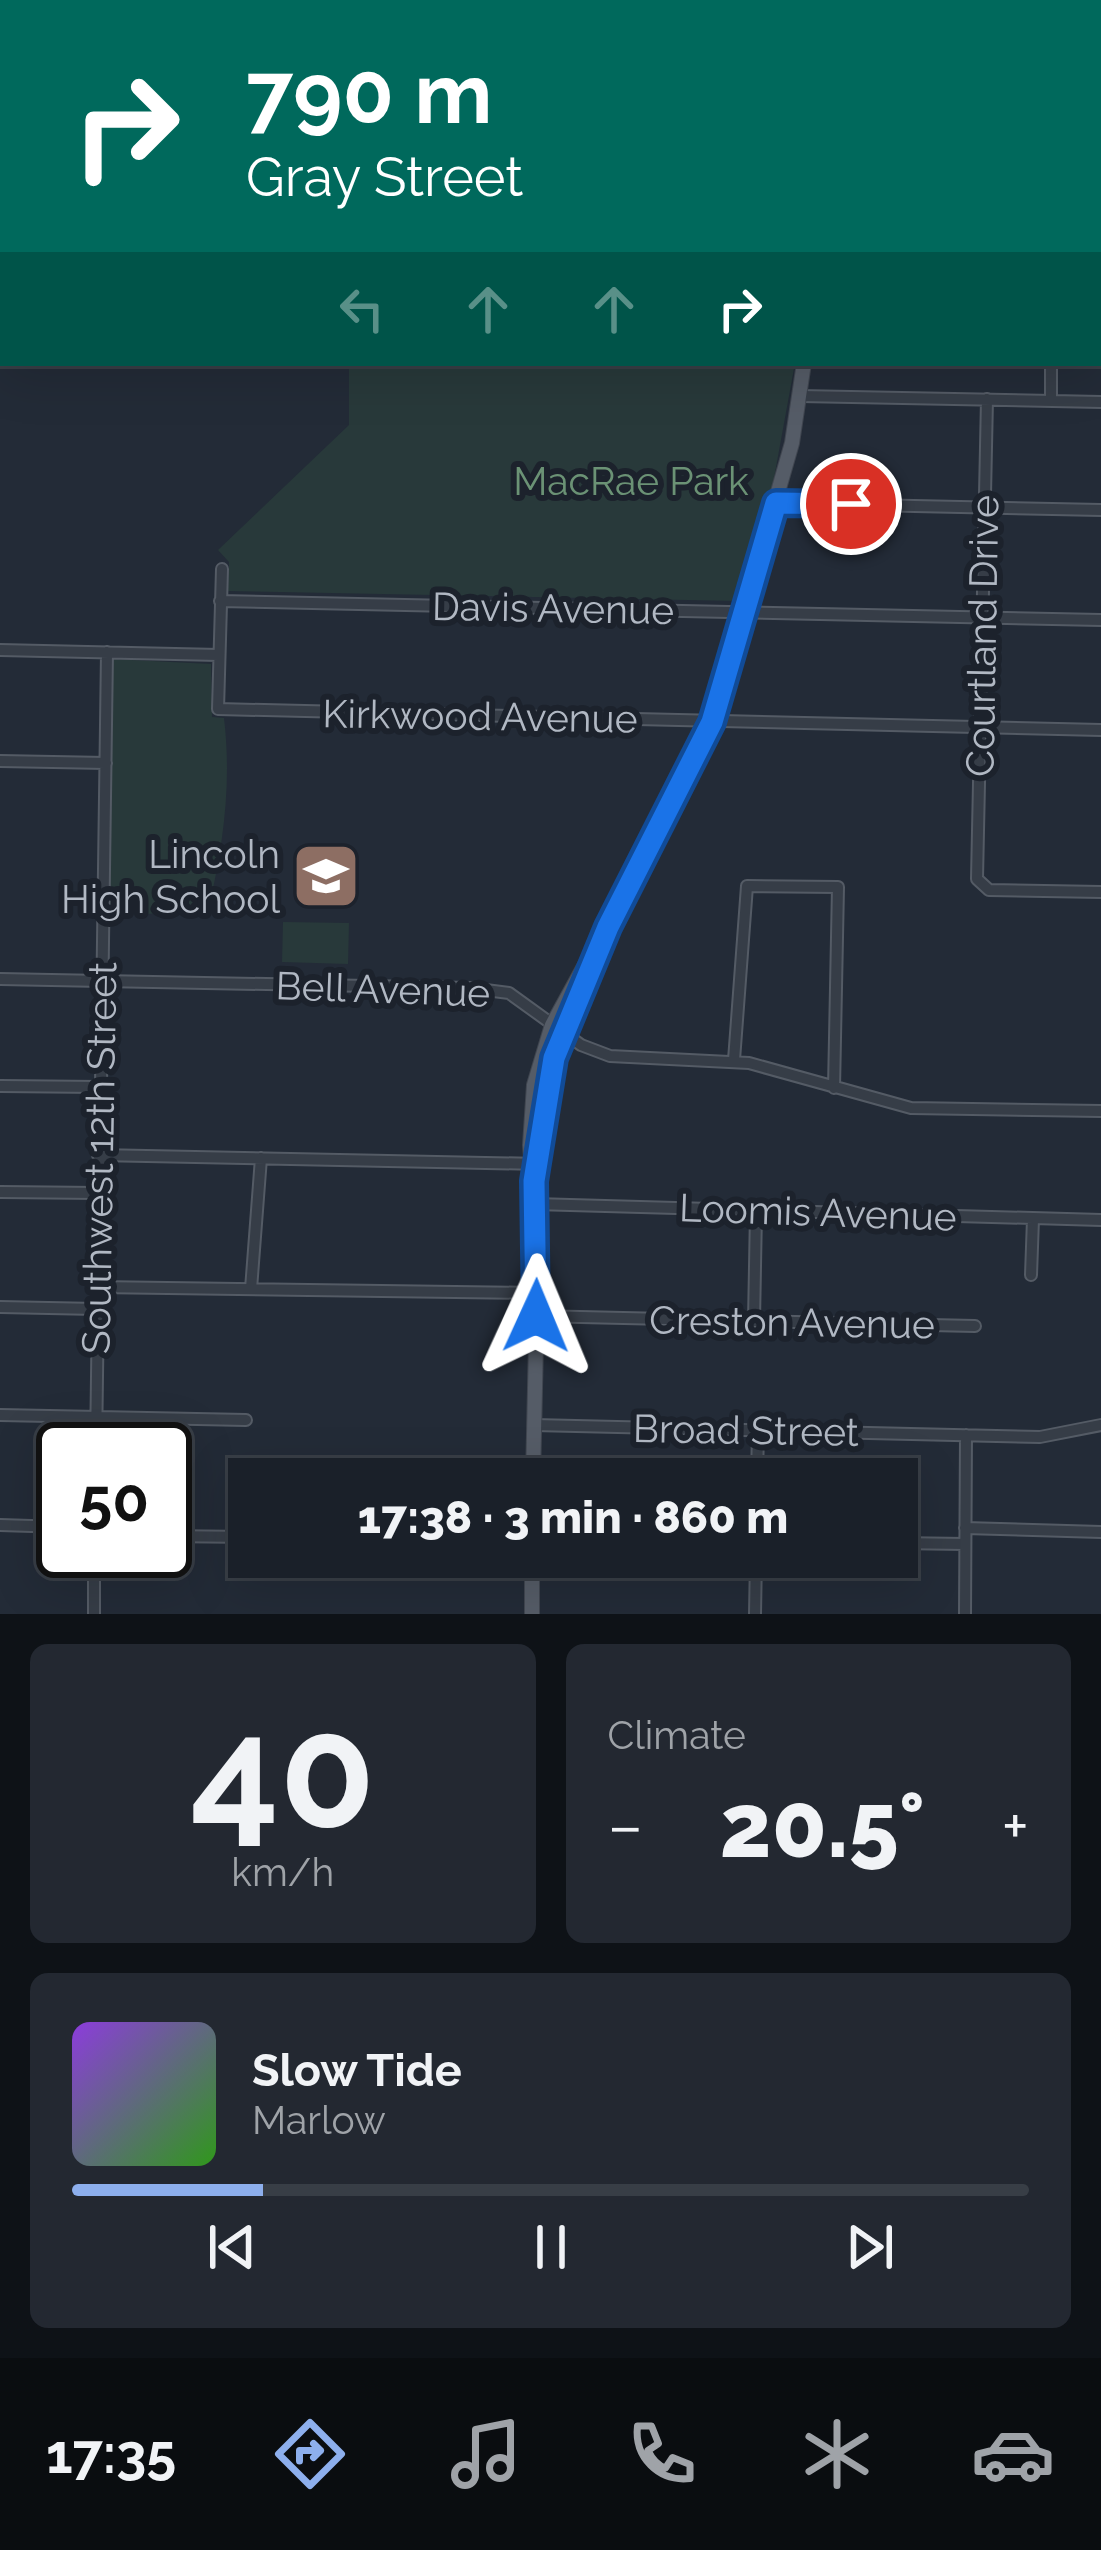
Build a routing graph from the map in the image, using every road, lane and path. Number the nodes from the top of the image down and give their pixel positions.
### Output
1 (804, 366) edge
2 (1051, 366) edge
3 (800, 396) junction
4 (987, 400) junction
5 (1051, 400) junction
6 (1101, 402) edge
7 (776, 503) junction
8 (985, 507) junction
9 (1101, 510) edge
10 (222, 569) dead end
11 (220, 601) junction
12 (745, 612) junction
13 (983, 617) junction
14 (1101, 620) edge
15 (0, 650) edge
16 (107, 652) junction
17 (219, 655) junction
18 (712, 722) junction
19 (981, 727) junction
20 (1101, 730) edge
21 (0, 761) edge
22 (106, 763) junction
23 (1101, 892) edge
24 (0, 979) edge
25 (101, 981) junction
26 (557, 1029) junction
27 (734, 1060) junction
28 (0, 1085) edge
29 (99, 1087) junction
30 (834, 1088) junction
31 (1101, 1111) edge
32 (98, 1155) junction
33 (261, 1158) junction
34 (535, 1163) junction
35 (0, 1192) edge
36 (98, 1193) junction
37 (535, 1204) junction
38 (756, 1211) junction
39 (1033, 1219) junction
40 (1101, 1220) edge
41 (1031, 1275) dead end
42 (97, 1287) junction
43 (251, 1289) junction
44 (537, 1293) junction
45 (0, 1307) edge
46 (97, 1309) junction
47 (536, 1316) junction
48 (754, 1321) junction
49 (975, 1327) dead end
50 (0, 1415) edge
51 (96, 1416) junction
52 (245, 1420) dead end
53 (96, 1422) edge
54 (534, 1425) junction
55 (1101, 1425) edge
56 (758, 1430) junction
57 (966, 1436) junction
58 (533, 1458) edge
59 (757, 1458) edge
60 (0, 1525) edge
61 (36, 1526) edge
62 (965, 1528) junction
63 (1101, 1532) edge
64 (192, 1536) edge
65 (228, 1537) edge
66 (918, 1543) edge
67 (965, 1544) junction
68 (94, 1578) edge
69 (532, 1578) edge
70 (756, 1578) edge
71 (94, 1614) edge
72 (532, 1614) edge
73 (755, 1614) edge
74 (964, 1614) edge

1 - 3 main road
2 - 5 street
3 - 4 street
3 - 7 main road
4 - 5 street
4 - 8 street, Courtland Drive
5 - 6 street
7 - 8 street
7 - 12 main road
8 - 9 street
8 - 13 street, Courtland Drive
10 - 11 street
11 - 12 street, Davis Avenue
11 - 17 street
12 - 13 street, Davis Avenue
12 - 18 main road
13 - 14 street, Davis Avenue
13 - 19 street, Courtland Drive
15 - 16 street
16 - 17 street
16 - 22 street, Southwest 12th Street
17 - 18 street, Kirkwood Avenue
18 - 19 street, Kirkwood Avenue
18 - 26 main road
19 - 20 street, Kirkwood Avenue
19 - 23 street, Courtland Drive
21 - 22 street
22 - 25 street, Southwest 12th Street
24 - 25 street, Bell Avenue
25 - 26 street, Bell Avenue
25 - 29 street, Southwest 12th Street
26 - 27 street, Bell Avenue
26 - 34 main road
27 - 30 street, Bell Avenue
27 - 30 street
28 - 29 street
29 - 32 street, Southwest 12th Street
30 - 31 street, Bell Avenue
32 - 33 street
32 - 36 street, Southwest 12th Street
33 - 34 street
33 - 43 street
34 - 37 main road
35 - 36 street
36 - 42 street, Southwest 12th Street
37 - 38 street, Loomis Avenue
37 - 44 main road
38 - 39 street, Loomis Avenue
38 - 48 street
39 - 40 street, Loomis Avenue
39 - 41 street
42 - 43 street
42 - 46 street, Southwest 12th Street
43 - 44 street
44 - 47 main road
45 - 46 street
46 - 51 street, Southwest 12th Street
47 - 48 street, Creston Avenue
47 - 54 main road
48 - 49 street, Creston Avenue
50 - 51 street
51 - 52 street
51 - 53 street, Southwest 12th Street
54 - 56 street, Broad Street
54 - 58 main road
55 - 57 street, Broad Street
56 - 57 street, Broad Street
56 - 59 street
57 - 62 street
60 - 61 street
62 - 63 street
62 - 67 street
64 - 65 street
66 - 67 street
67 - 74 street
68 - 71 street
69 - 72 main road
70 - 73 street

